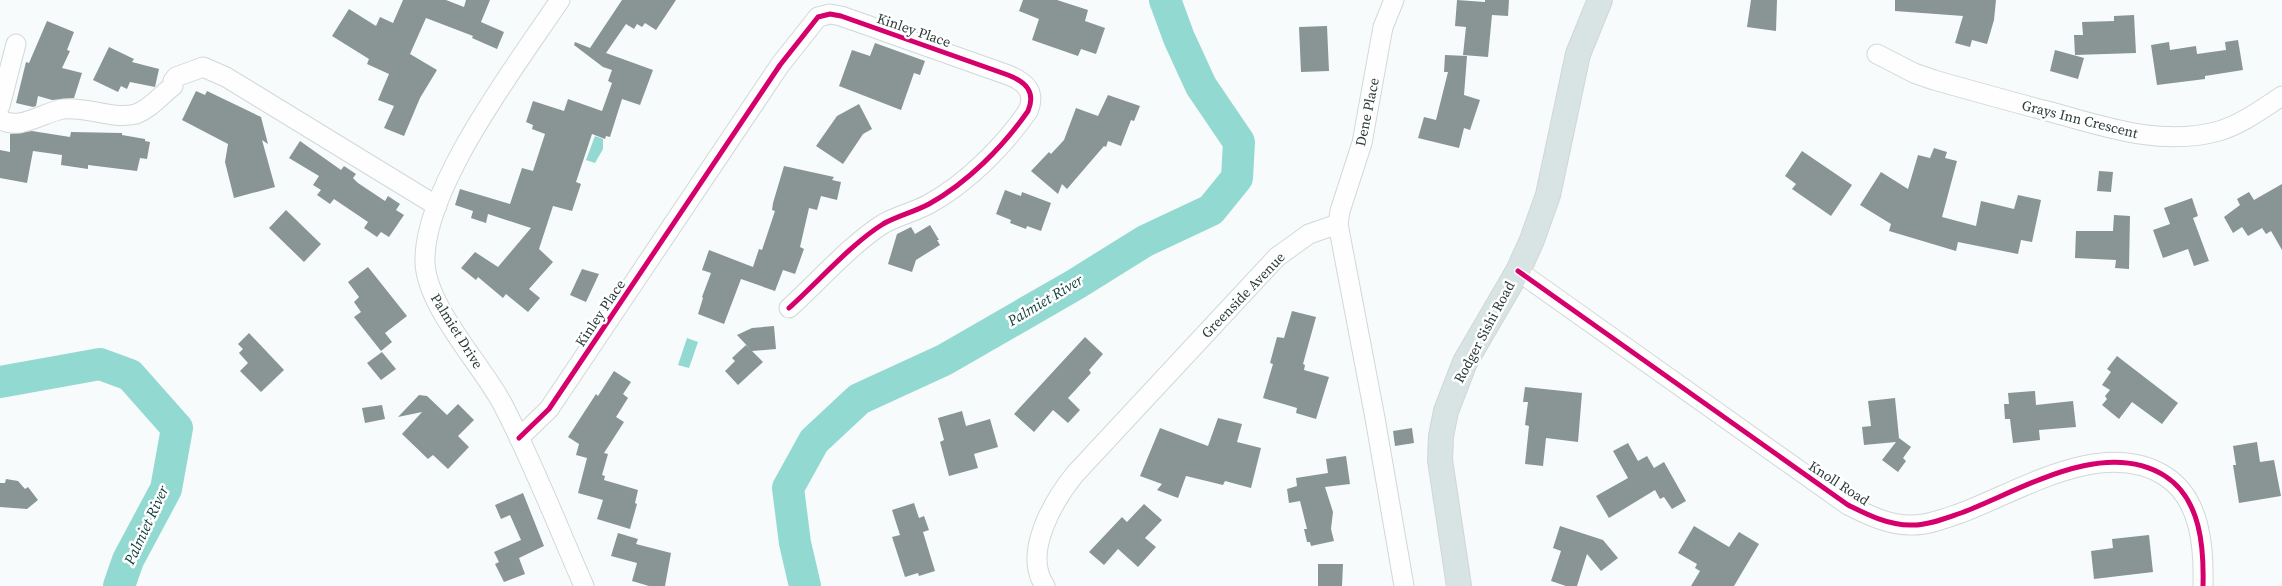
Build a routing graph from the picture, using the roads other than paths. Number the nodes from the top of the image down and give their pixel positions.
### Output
1 (560, 0) edge
2 (1394, 0) edge
3 (1600, 0) edge
4 (16, 44) dead end
5 (1877, 54) dead end
6 (2282, 96) edge
7 (0, 106) edge
8 (0, 119) edge
9 (437, 206) junction
10 (1338, 224) junction
11 (1518, 271) junction
12 (789, 308) dead end
13 (519, 438) junction
14 (584, 586) edge
15 (1045, 586) edge
16 (1404, 586) edge
17 (1459, 586) edge
18 (2203, 586) edge

1 - 9 street, Palmiet Drive
2 - 10 street, Dene Place
3 - 11 main road, Rodger Sishi Road
4 - 7 street
5 - 6 street, Grays Inn Crescent
8 - 9 street
9 - 13 street, Palmiet Drive
10 - 15 street, Greenside Avenue
10 - 16 street
11 - 17 main road, Rodger Sishi Road
11 - 18 street, Knoll Road
12 - 13 street, Kinley Place
13 - 14 street, Palmiet Drive

